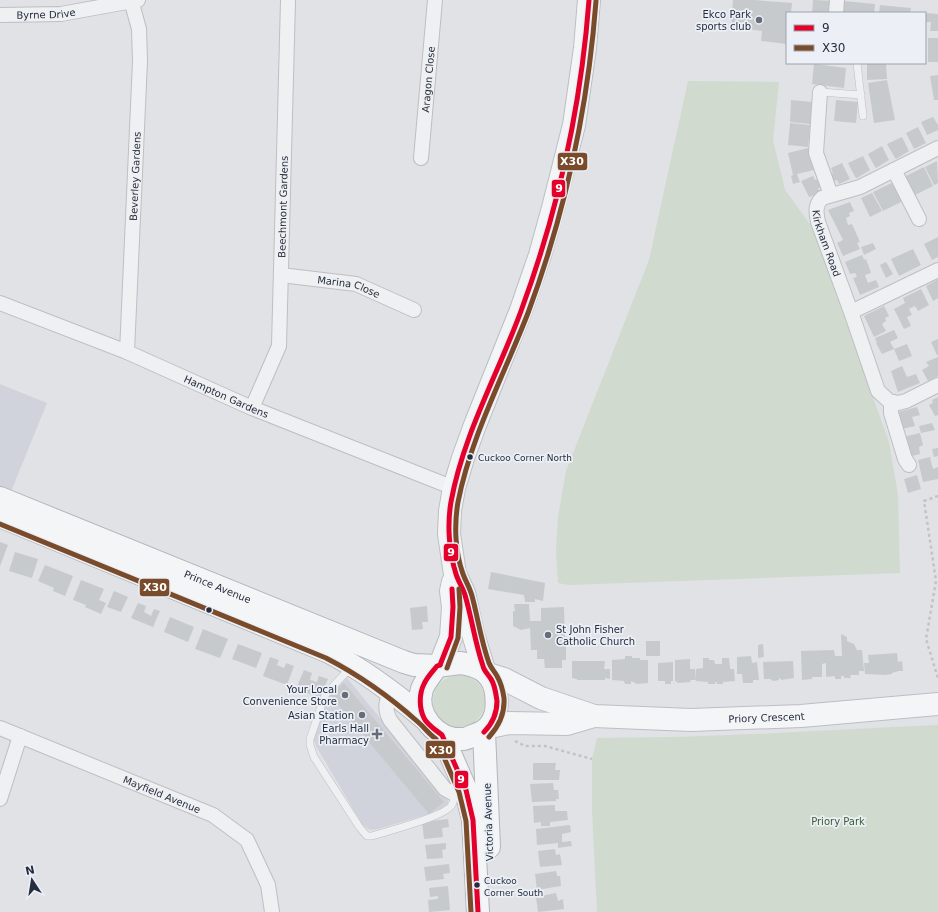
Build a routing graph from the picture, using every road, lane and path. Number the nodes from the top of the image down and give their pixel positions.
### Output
1 (288, 0) edge
2 (435, 0) edge
3 (589, 0) edge
4 (838, 0) edge
5 (134, 1) edge
6 (836, 12) edge
7 (0, 15) edge
8 (857, 64) edge
9 (820, 92) joint
10 (861, 96) junction
11 (863, 116) dead end
12 (938, 148) edge
13 (421, 158) dead end
14 (894, 170) junction
15 (831, 195) junction
16 (918, 219) dead end
17 (938, 270) edge
18 (281, 275) junction
19 (0, 303) edge
20 (414, 310) dead end
21 (851, 312) junction
22 (127, 352) junction
23 (938, 385) edge
24 (893, 402) junction
25 (252, 408) junction
26 (909, 465) dead end
27 (454, 488) junction
28 (938, 496) edge
29 (0, 498) edge
30 (0, 516) edge
31 (455, 574) junction
32 (353, 664) junction
33 (438, 665) junction
34 (486, 672) junction
35 (938, 678) edge
36 (391, 691) junction
37 (938, 704) edge
38 (594, 716) junction
39 (424, 718) junction
40 (0, 728) edge
41 (487, 729) junction
42 (442, 735) junction
43 (20, 736) junction
44 (592, 759) dead end
45 (460, 792) junction
46 (0, 799) edge
47 (272, 912) edge
48 (478, 912) edge
49 (493, 912) edge

1 - 18 street, Beechmont Gardens
2 - 13 street, Aragon Close
3 - 27 main road
4 - 6 street
5 - 7 street, Byrne Drive
5 - 22 street, Beverley Gardens
8 - 10 lane
9 - 10 lane
9 - 15 street
10 - 11 lane
12 - 14 street, Kirkham Road
14 - 15 street, Kirkham Road
14 - 16 street
15 - 21 street, Kirkham Road
17 - 21 street
18 - 20 street, Marina Close
18 - 25 street, Beechmont Gardens
19 - 22 street, Hampton Gardens
21 - 24 street, Kirkham Road
22 - 25 street, Hampton Gardens
23 - 24 street
24 - 26 street
25 - 27 street, Hampton Gardens
27 - 31 main road
28 - 35 path
29 - 33 main road, Prince Avenue
30 - 32 main road, Prince Avenue
31 - 33 main road
31 - 34 main road
32 - 36 main road, Prince Avenue
32 - 45 lane
33 - 34 main road
33 - 39 main road
34 - 38 main road, Priory Crescent
34 - 41 main road
36 - 39 main road, Prince Avenue
36 - 45 street
37 - 38 main road, Priory Crescent
38 - 41 main road, Priory Crescent
39 - 42 main road
40 - 43 street, Mayfield Avenue
41 - 42 main road
41 - 44 path
41 - 49 main road, Victoria Avenue
42 - 45 main road, Victoria Avenue
43 - 46 street
43 - 47 street, Mayfield Avenue
45 - 48 main road, Victoria Avenue

